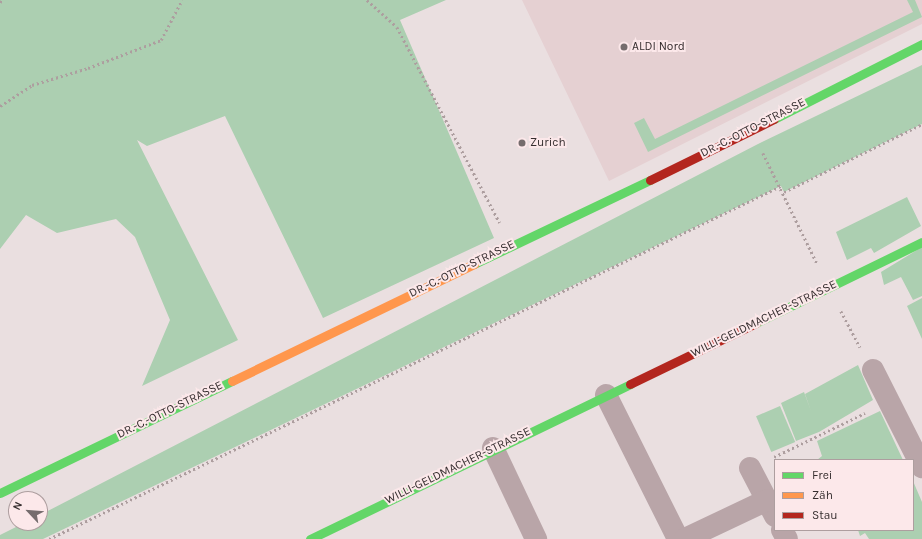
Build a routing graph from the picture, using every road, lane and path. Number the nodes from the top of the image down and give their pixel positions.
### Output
1 (4, 0) edge
2 (182, 0) edge
3 (367, 0) edge
4 (0, 2) edge
5 (922, 44) edge
6 (0, 106) edge
7 (922, 124) edge
8 (751, 131) junction
9 (781, 186) junction
10 (784, 192) junction
11 (790, 202) dead end
12 (502, 226) dead end
13 (922, 242) edge
14 (873, 370) dead end
15 (606, 395) junction
16 (888, 402) junction
17 (493, 448) junction
18 (922, 467) edge
19 (750, 468) joint
20 (0, 493) edge
21 (771, 508) edge
22 (49, 539) edge
23 (310, 539) edge
24 (536, 539) edge
25 (678, 539) edge
26 (685, 539) edge

1 - 4 path
2 - 6 path
3 - 12 path
5 - 8 street, DR.-C.-OTTO-STRASSE
7 - 10 path
8 - 9 path
8 - 20 street, DR.-C.-OTTO-STRASSE
9 - 10 path
9 - 22 path
10 - 11 path
13 - 15 street, WILLI-GELDMACHER-STRASSE
14 - 16 street
15 - 17 street, WILLI-GELDMACHER-STRASSE
15 - 25 street
16 - 18 street
16 - 19 path
17 - 23 street, WILLI-GELDMACHER-STRASSE
17 - 24 street
19 - 21 street
21 - 26 street

